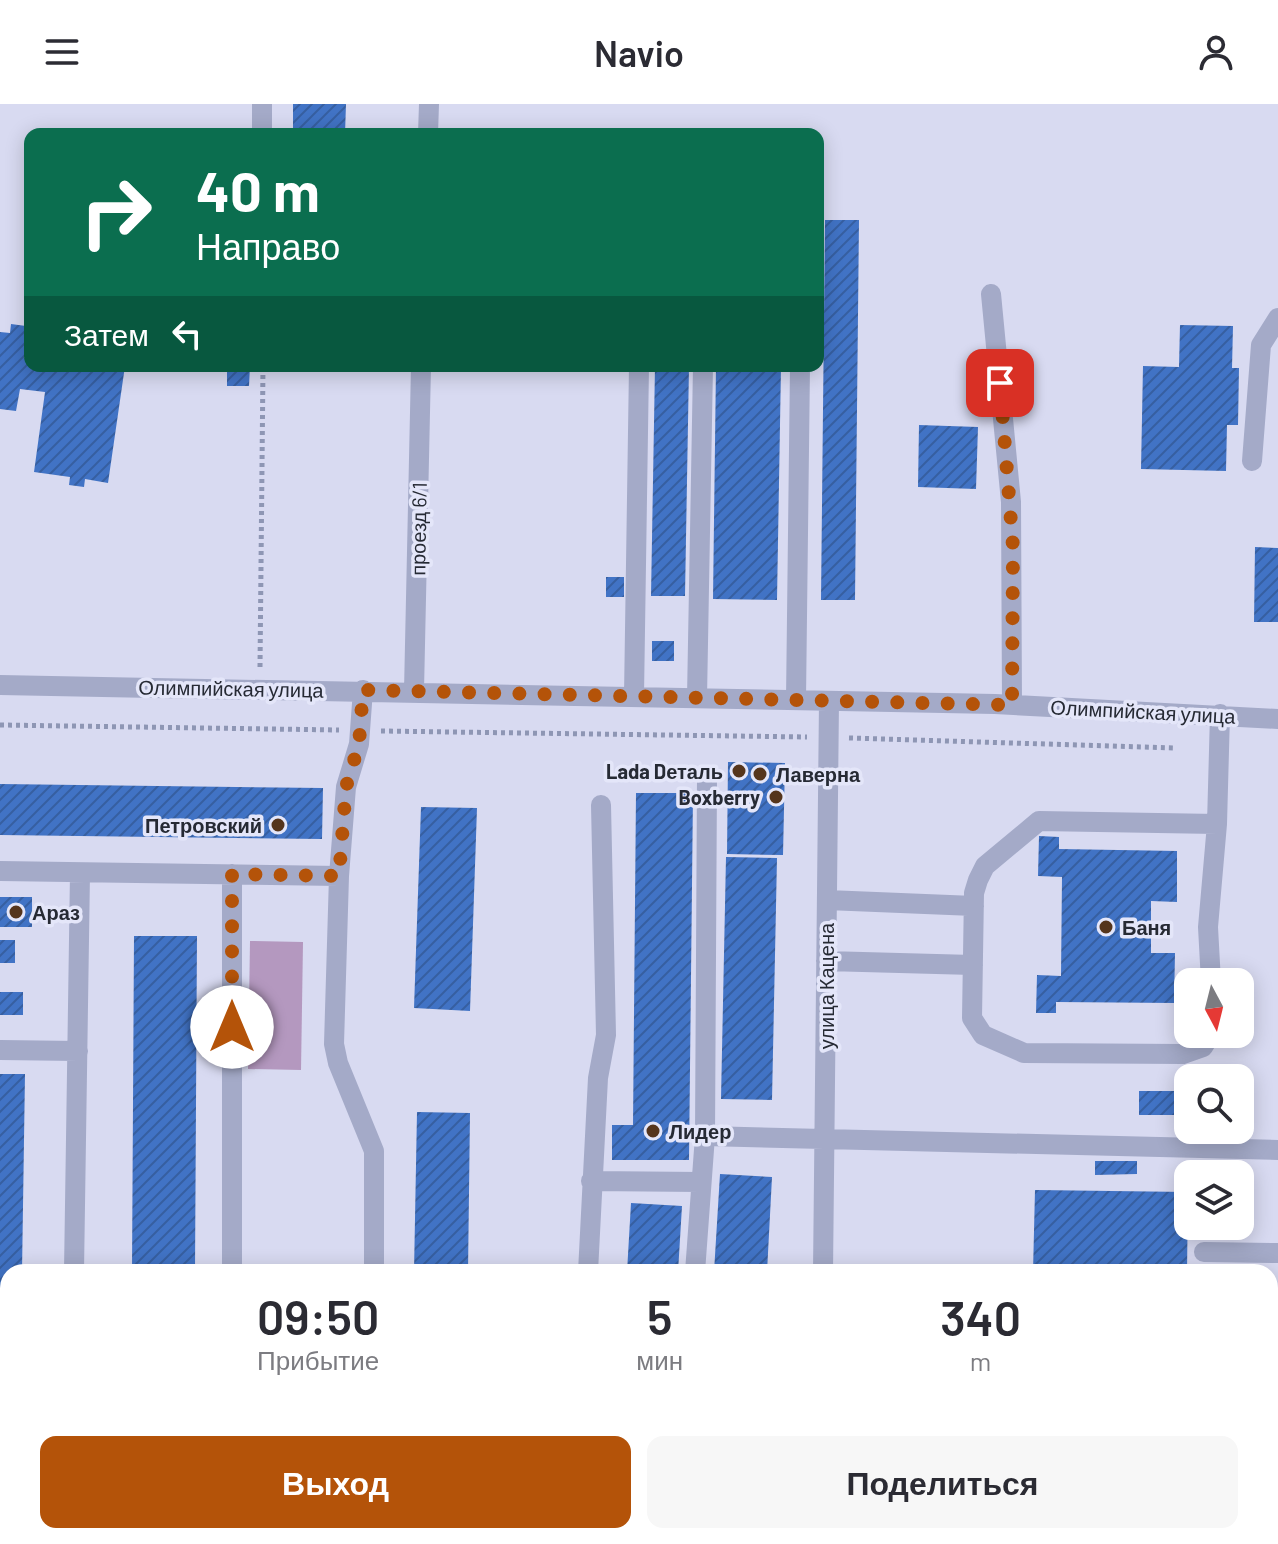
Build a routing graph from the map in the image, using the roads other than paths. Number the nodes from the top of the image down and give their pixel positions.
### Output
1 (262, 104) edge
2 (429, 104) edge
3 (262, 128) edge
4 (428, 128) edge
5 (991, 294) dead end
6 (1278, 318) edge
7 (421, 372) edge
8 (639, 372) edge
9 (703, 372) edge
10 (800, 372) edge
11 (1252, 461) dead end
12 (0, 685) edge
13 (363, 690) junction
14 (414, 691) junction
15 (634, 696) junction
16 (697, 698) junction
17 (796, 700) junction
18 (829, 701) junction
19 (1012, 705) junction
20 (1220, 714) junction
21 (1278, 719) edge
22 (707, 777) dead end
23 (601, 805) dead end
24 (1217, 824) junction
25 (0, 871) edge
26 (80, 873) junction
27 (232, 874) junction
28 (339, 876) junction
29 (827, 900) junction
30 (974, 906) junction
31 (826, 961) junction
32 (973, 965) junction
33 (1210, 968) edge
34 (1200, 1048) edge
35 (0, 1050) edge
36 (78, 1051) junction
37 (705, 1136) junction
38 (825, 1137) junction
39 (1278, 1150) edge
40 (591, 1181) junction
41 (700, 1182) junction
42 (1204, 1252) dead end
43 (1278, 1253) edge
44 (74, 1264) edge
45 (232, 1264) edge
46 (374, 1264) edge
47 (588, 1264) edge
48 (695, 1264) edge
49 (823, 1264) edge

1 - 3 street
2 - 4 street
5 - 19 street
6 - 11 street
7 - 14 street, проезд 6/1
8 - 15 street
9 - 16 street
10 - 17 street
12 - 13 street, Олимпийская улица
13 - 14 street, Олимпийская улица
13 - 28 street
14 - 15 street, Олимпийская улица
15 - 16 street, Олимпийская улица
16 - 17 street, Олимпийская улица
17 - 18 street, Олимпийская улица
18 - 19 street, Олимпийская улица
18 - 29 street, улица Кацена
19 - 20 street, Олимпийская улица
20 - 21 street, Олимпийская улица
20 - 24 street
22 - 37 street
23 - 40 street
24 - 30 street
24 - 33 street
25 - 26 street
26 - 27 street
26 - 36 street
27 - 28 street
27 - 45 street
28 - 46 street
29 - 30 street
29 - 31 street, улица Кацена
30 - 32 street
31 - 32 street
31 - 38 street, улица Кацена
32 - 34 street
35 - 36 street
36 - 44 street
37 - 38 street
37 - 41 street
38 - 39 street
38 - 49 street, улица Кацена
40 - 41 street
40 - 47 street
41 - 48 street
42 - 43 street

